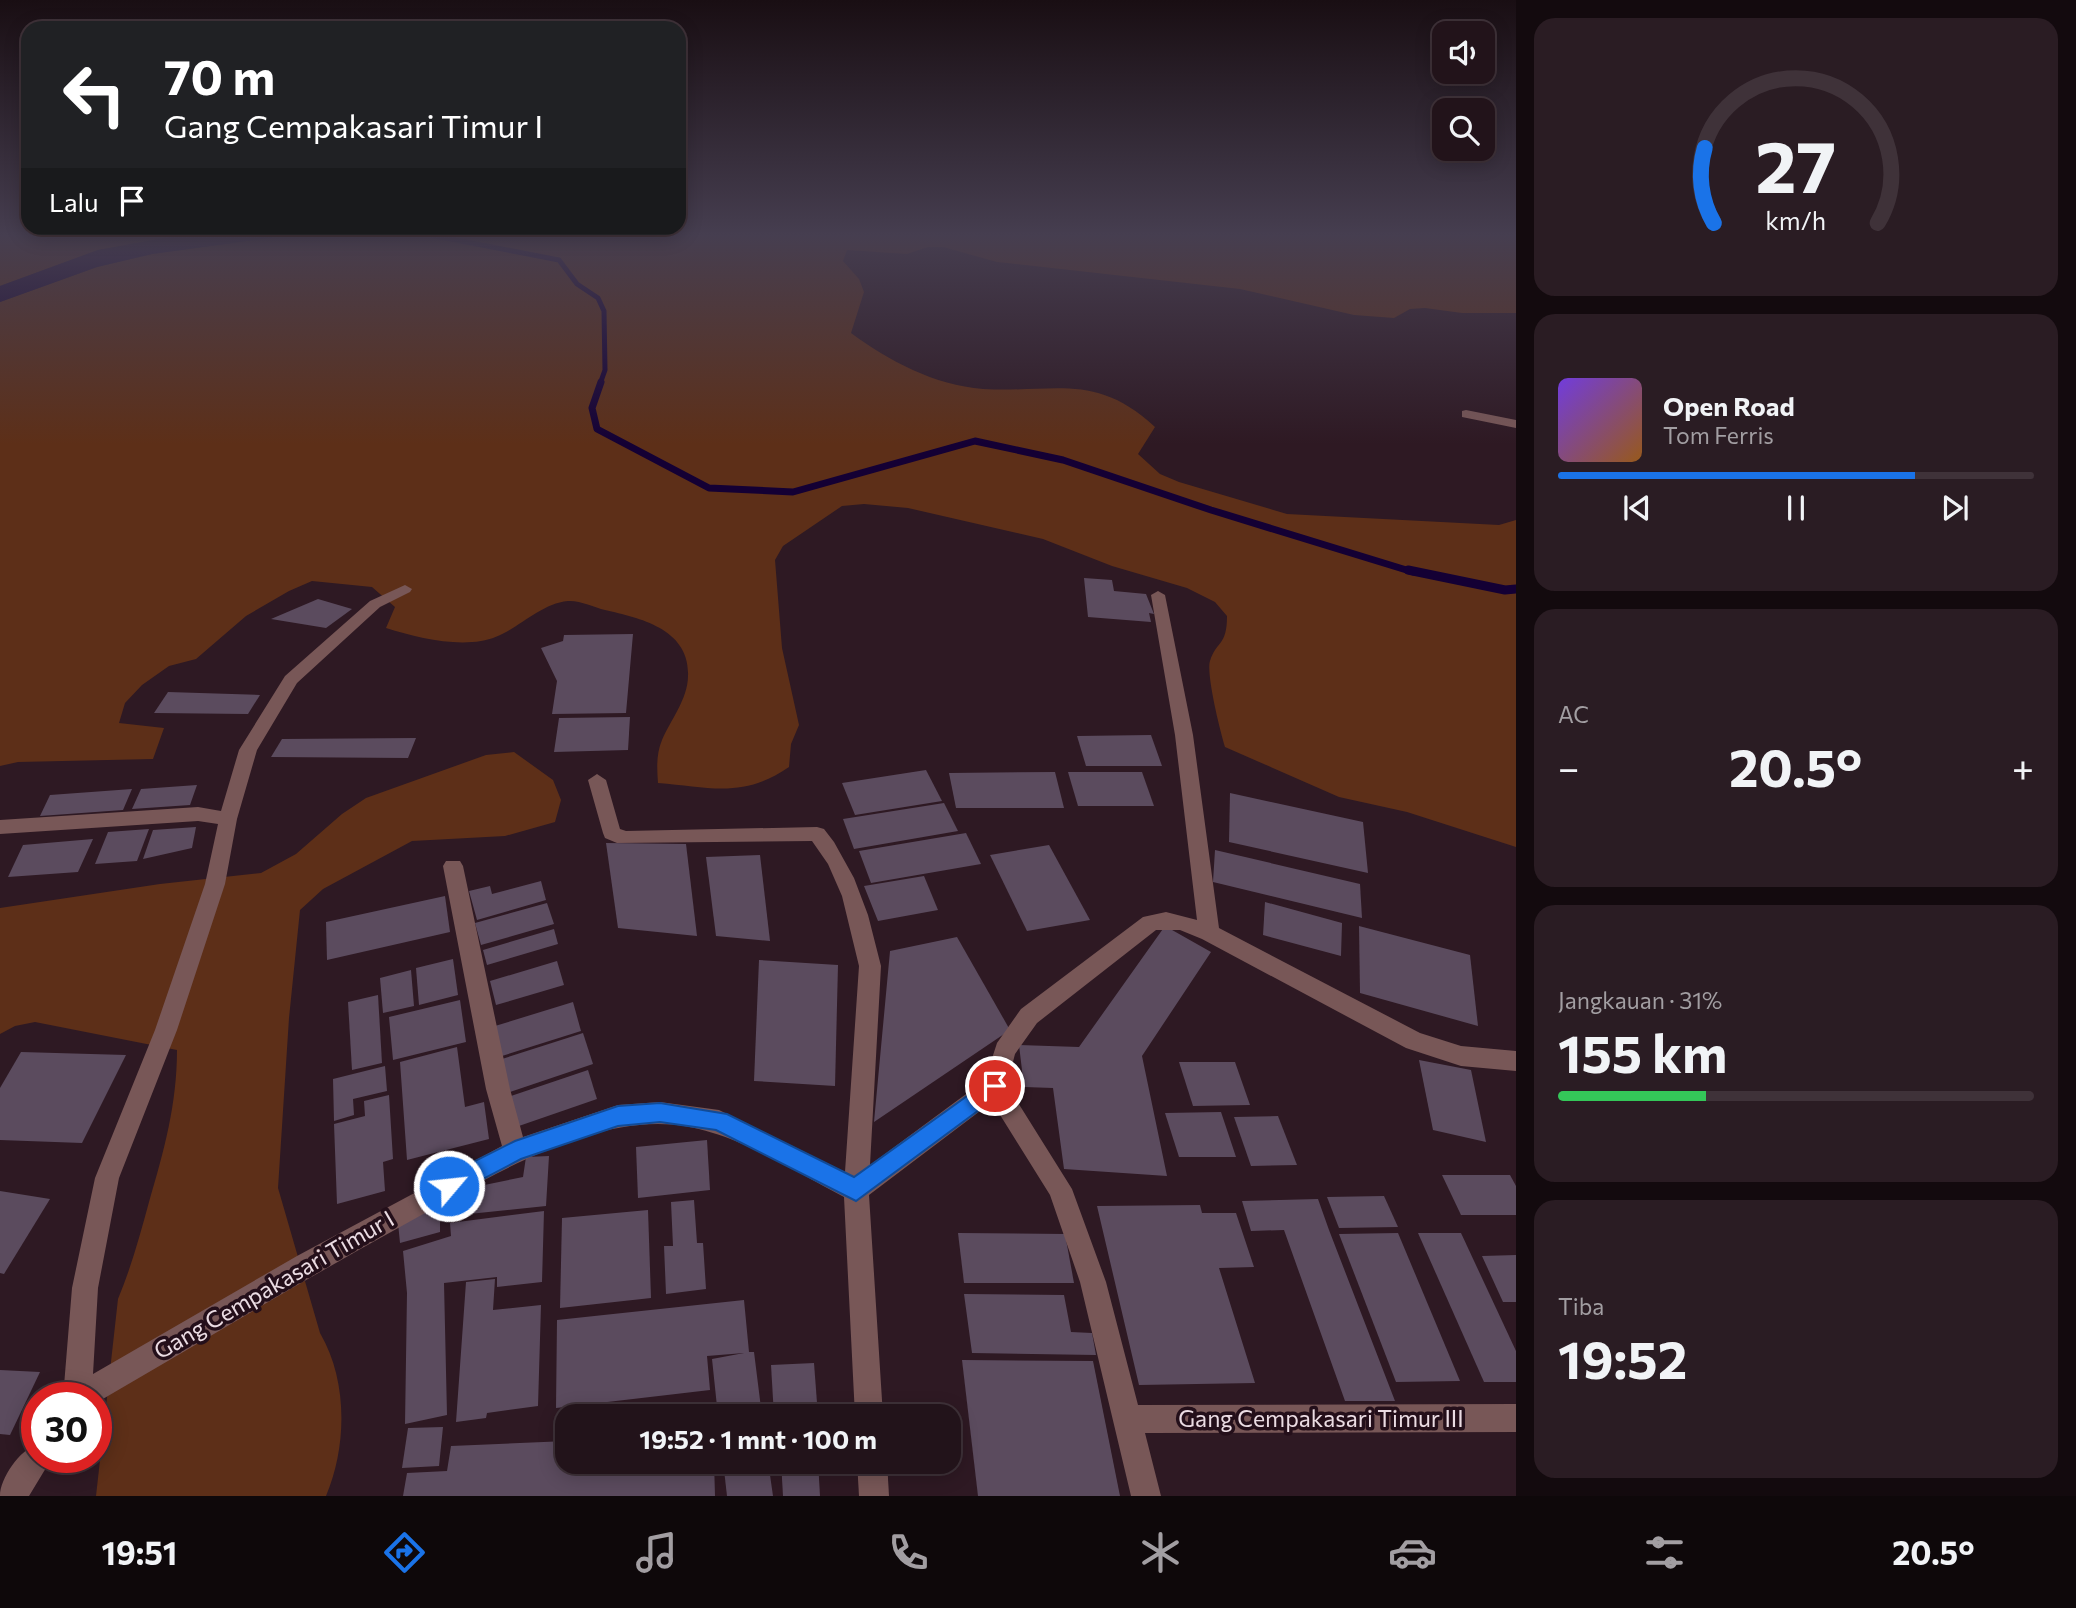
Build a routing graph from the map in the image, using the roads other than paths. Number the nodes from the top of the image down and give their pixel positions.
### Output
1 (1466, 414) dead end
2 (1516, 424) edge
3 (405, 589) dead end
4 (1158, 595) dead end
5 (597, 780) dead end
6 (228, 819) junction
7 (0, 827) edge
8 (453, 866) dead end
9 (1209, 933) junction
10 (1516, 1061) edge
11 (995, 1086) junction
12 (515, 1151) junction
13 (856, 1190) junction
14 (79, 1382) edge
15 (105, 1382) edge
16 (868, 1404) edge
17 (1516, 1418) edge
18 (1127, 1419) junction
19 (27, 1473) edge
20 (873, 1474) edge
21 (11, 1496) edge
22 (874, 1496) edge
23 (1146, 1496) edge

1 - 2 street
3 - 6 street, Gang Cempakasari Timur I
4 - 9 street
5 - 13 street
6 - 7 street
6 - 14 street, Gang Cempakasari Timur I
8 - 12 street
9 - 10 street
9 - 11 street
11 - 13 street
11 - 18 street
12 - 13 street, Gang Cempakasari Timur I
12 - 15 street, Gang Cempakasari Timur I
13 - 16 street
17 - 18 street, Gang Cempakasari Timur III
18 - 23 street
19 - 21 street
20 - 22 street

